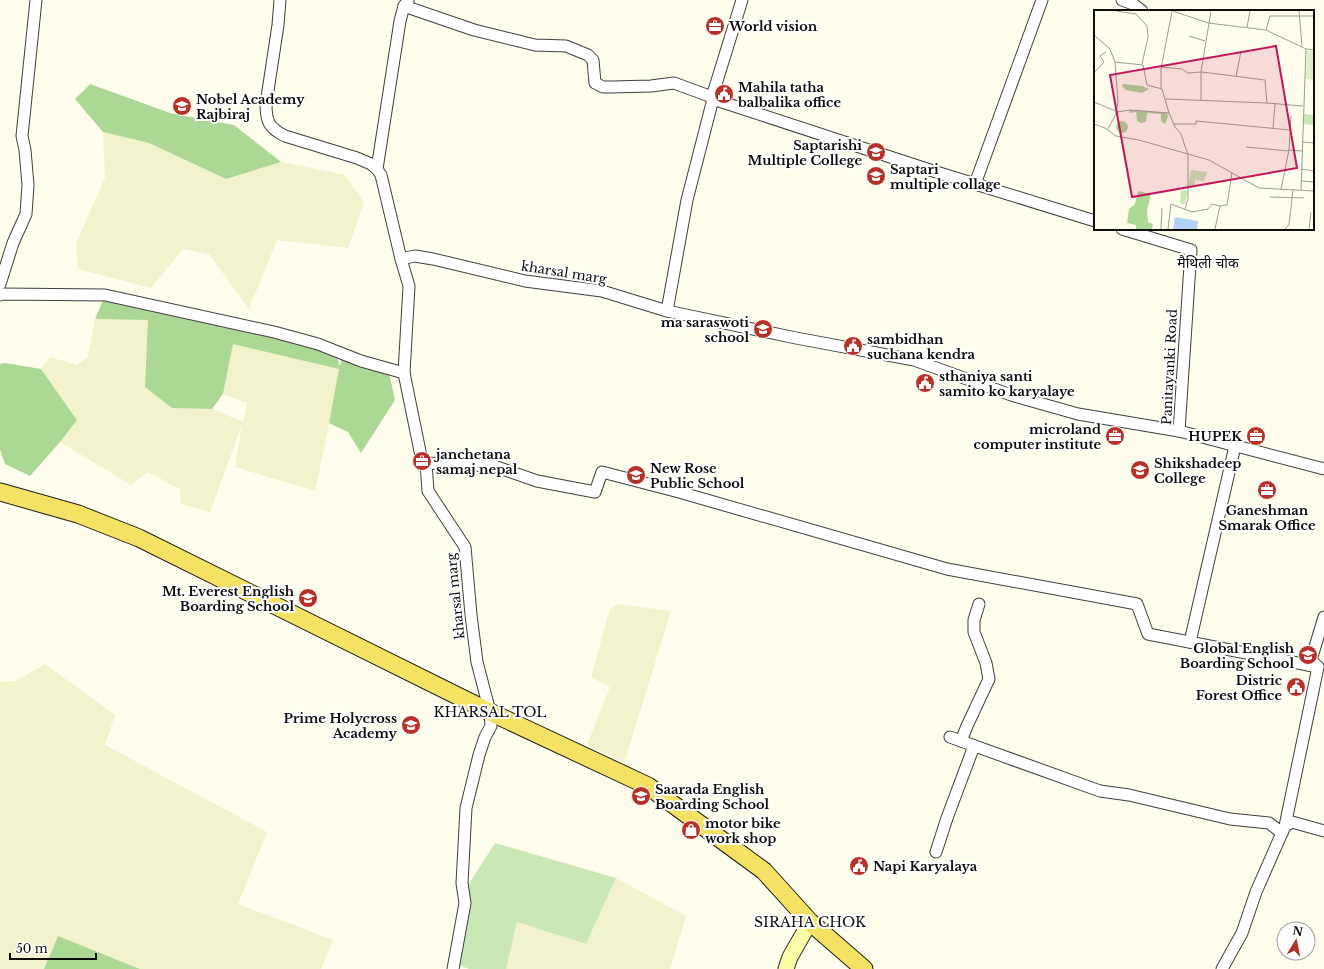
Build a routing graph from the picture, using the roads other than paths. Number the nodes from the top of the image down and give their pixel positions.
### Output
1 (36, 0) edge
2 (280, 0) edge
3 (742, 0) edge
4 (1042, 0) edge
5 (1122, 0) edge
6 (407, 3) edge
7 (1141, 10) edge
8 (712, 98) junction
9 (377, 169) junction
10 (975, 184) junction
11 (1094, 221) edge
12 (1125, 230) edge
13 (401, 259) junction
14 (0, 284) edge
15 (0, 295) edge
16 (667, 311) junction
17 (404, 373) junction
18 (1178, 431) junction
19 (1235, 446) junction
20 (426, 463) junction
21 (1324, 469) edge
22 (0, 492) edge
23 (979, 604) dead end
24 (1324, 618) edge
25 (1190, 642) junction
26 (1318, 667) junction
27 (490, 712) junction
28 (974, 746) junction
29 (1283, 830) junction
30 (1324, 830) edge
31 (936, 852) dead end
32 (810, 922) junction
33 (453, 969) edge
34 (786, 969) edge
35 (864, 969) edge
36 (1222, 969) edge

1 - 14 street
2 - 9 street
3 - 8 street
4 - 10 street
5 - 7 street
6 - 8 street
6 - 9 street
8 - 10 street
8 - 16 street
9 - 13 street
10 - 11 street
12 - 18 street, Panitayanki Road
13 - 16 street, kharsal marg
13 - 17 street, kharsal marg
15 - 17 street
16 - 18 street, kharsal marg
17 - 20 street, kharsal marg
18 - 19 street, Panitayanki Road
19 - 21 street, Panitayanki Road
19 - 25 street
20 - 25 street
20 - 27 street, kharsal marg
22 - 27 main road
23 - 28 street
24 - 26 street
25 - 26 street
26 - 29 street
27 - 32 main road
27 - 33 street
28 - 29 street
28 - 31 street
29 - 30 street
29 - 36 street
32 - 34 main road
32 - 35 main road

